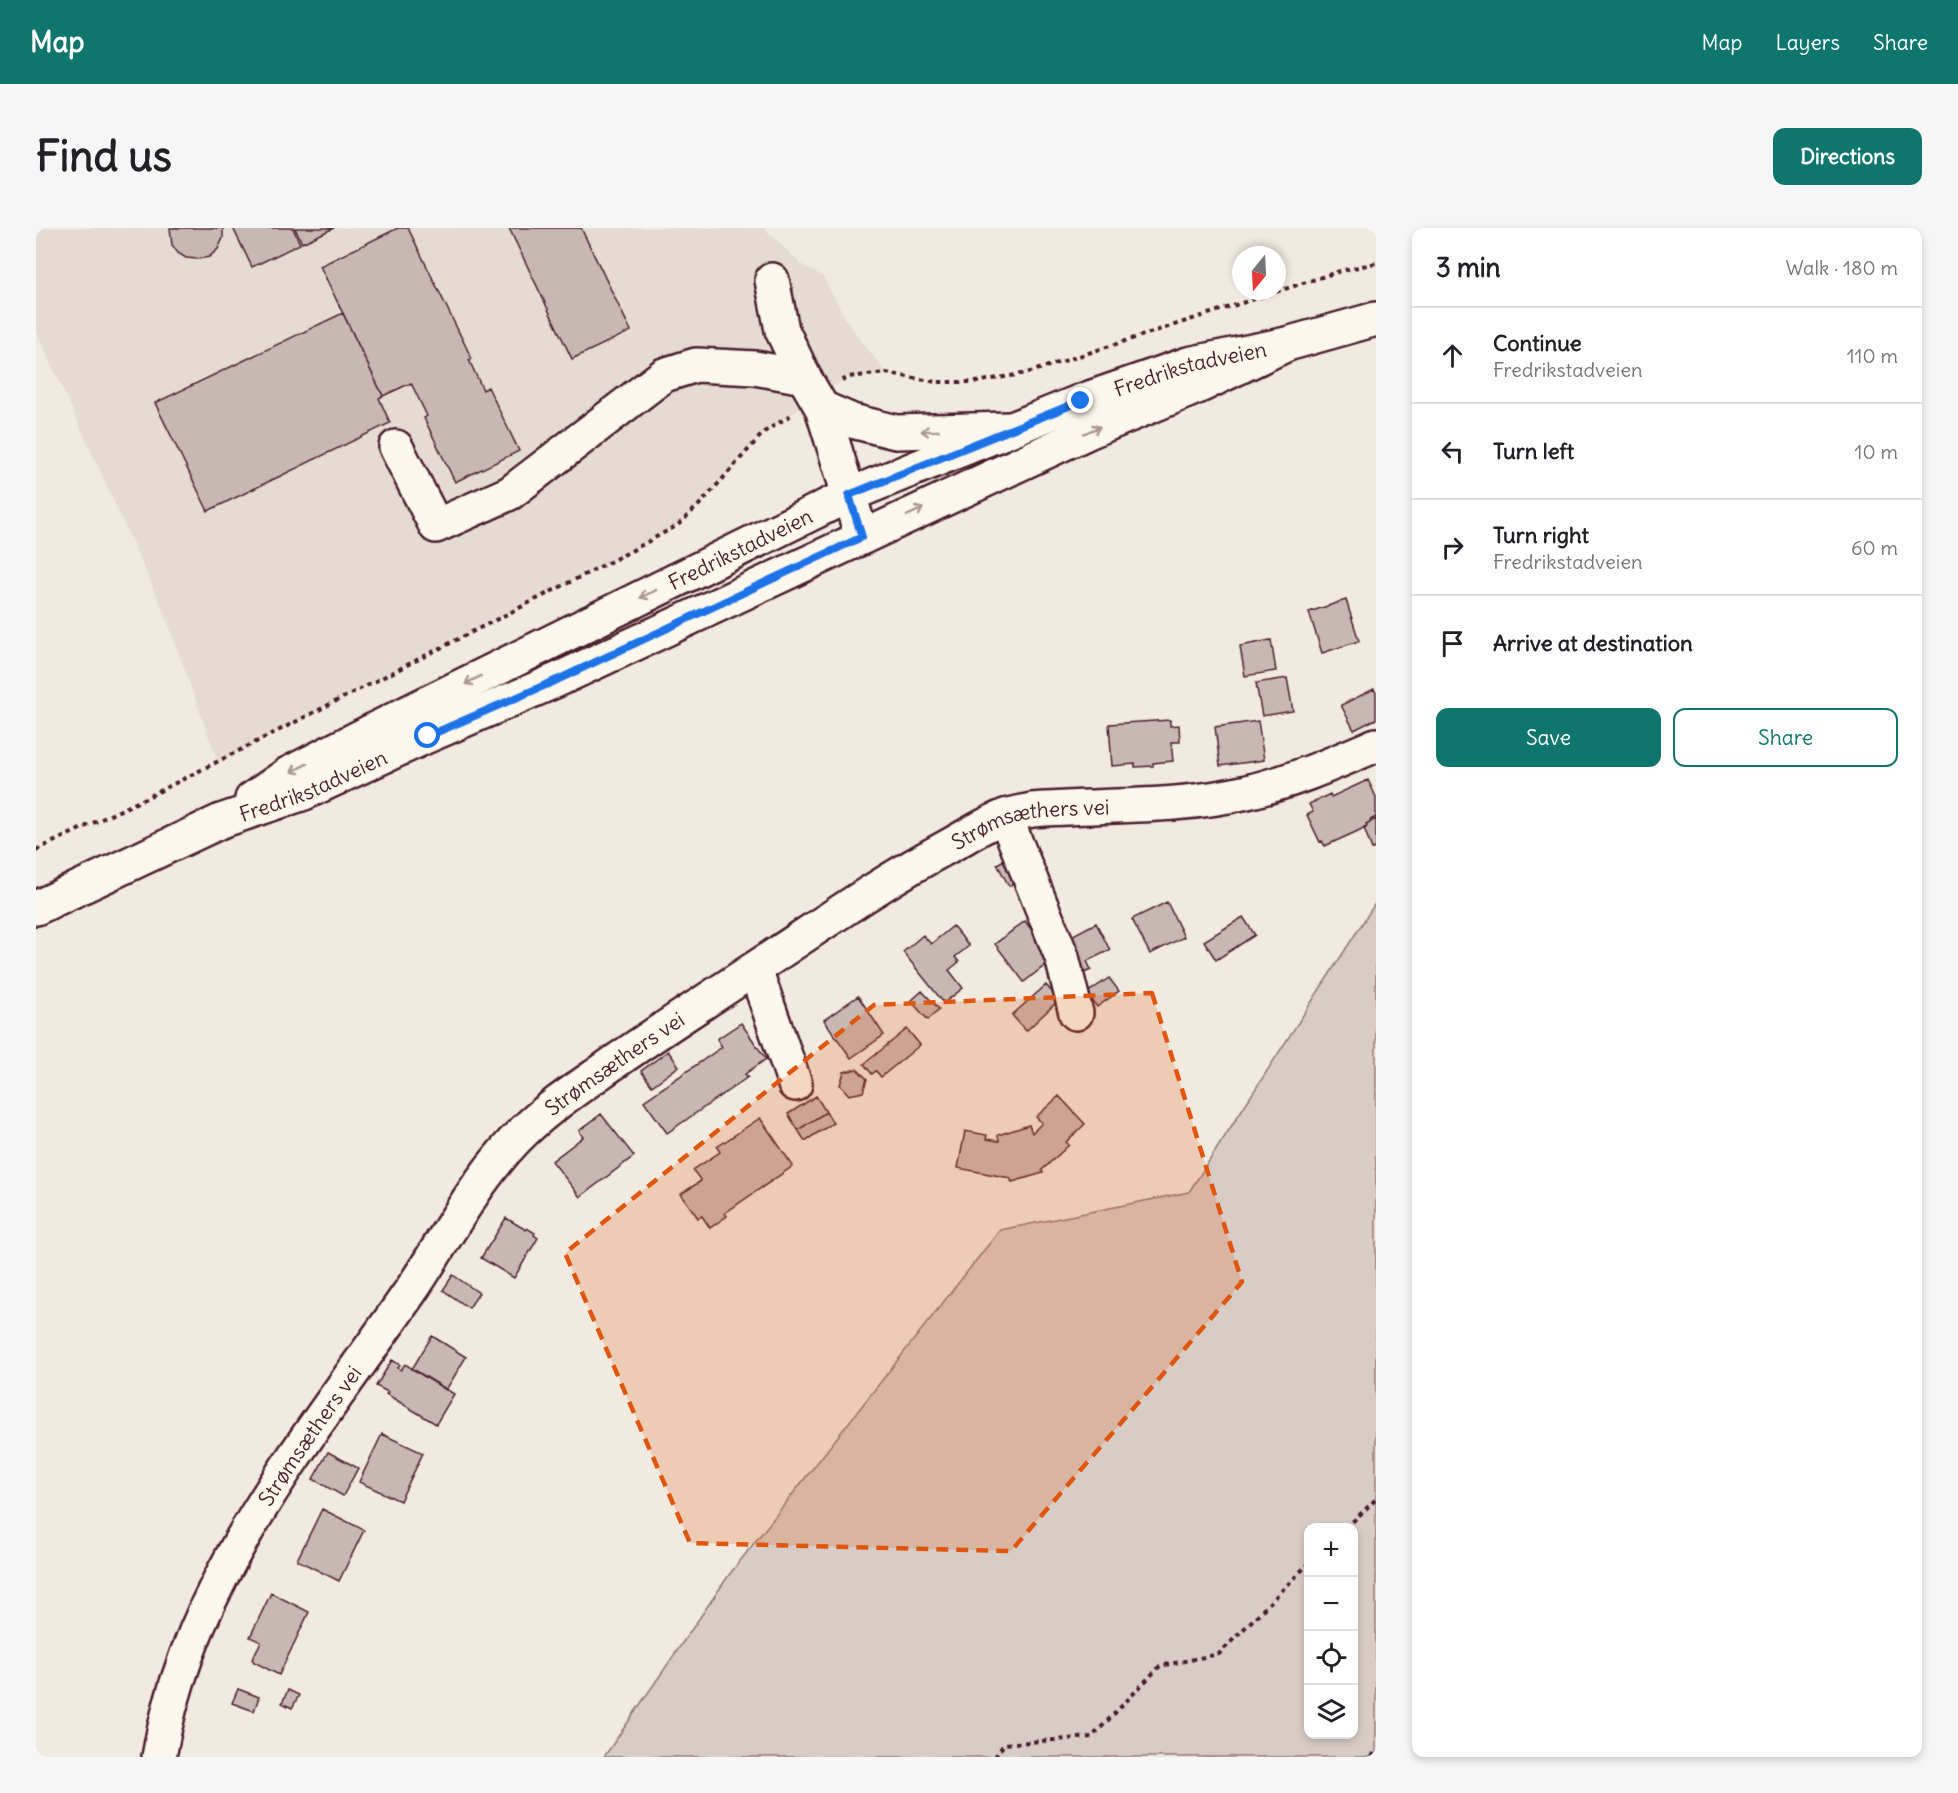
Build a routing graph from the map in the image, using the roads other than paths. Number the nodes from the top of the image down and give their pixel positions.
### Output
1 (772, 280) dead end
2 (1376, 319) edge
3 (1287, 344) junction
4 (814, 394) junction
5 (1010, 429) junction
6 (396, 447) dead end
7 (849, 495) junction
8 (862, 537) junction
9 (1376, 745) edge
10 (1005, 816) junction
11 (221, 820) junction
12 (36, 908) edge
13 (755, 969) junction
14 (1076, 1013) dead end
15 (795, 1084) dead end
16 (159, 1757) edge

1 - 4 main road
2 - 3 main road, Fredrikstadveien
3 - 5 main road, Fredrikstadveien
8 -> 3 main road, Fredrikstadveien
5 -> 4 main road
4 - 6 main road
4 - 7 main road
5 - 7 main road, Fredrikstadveien
7 - 8 main road
7 -> 11 main road, Fredrikstadveien
8 - 11 main road, Fredrikstadveien
9 - 10 main road, Strømsæthers vei
10 - 13 main road, Strømsæthers vei
10 - 14 main road
11 - 12 main road, Fredrikstadveien
13 - 15 main road
13 - 16 main road, Strømsæthers vei

